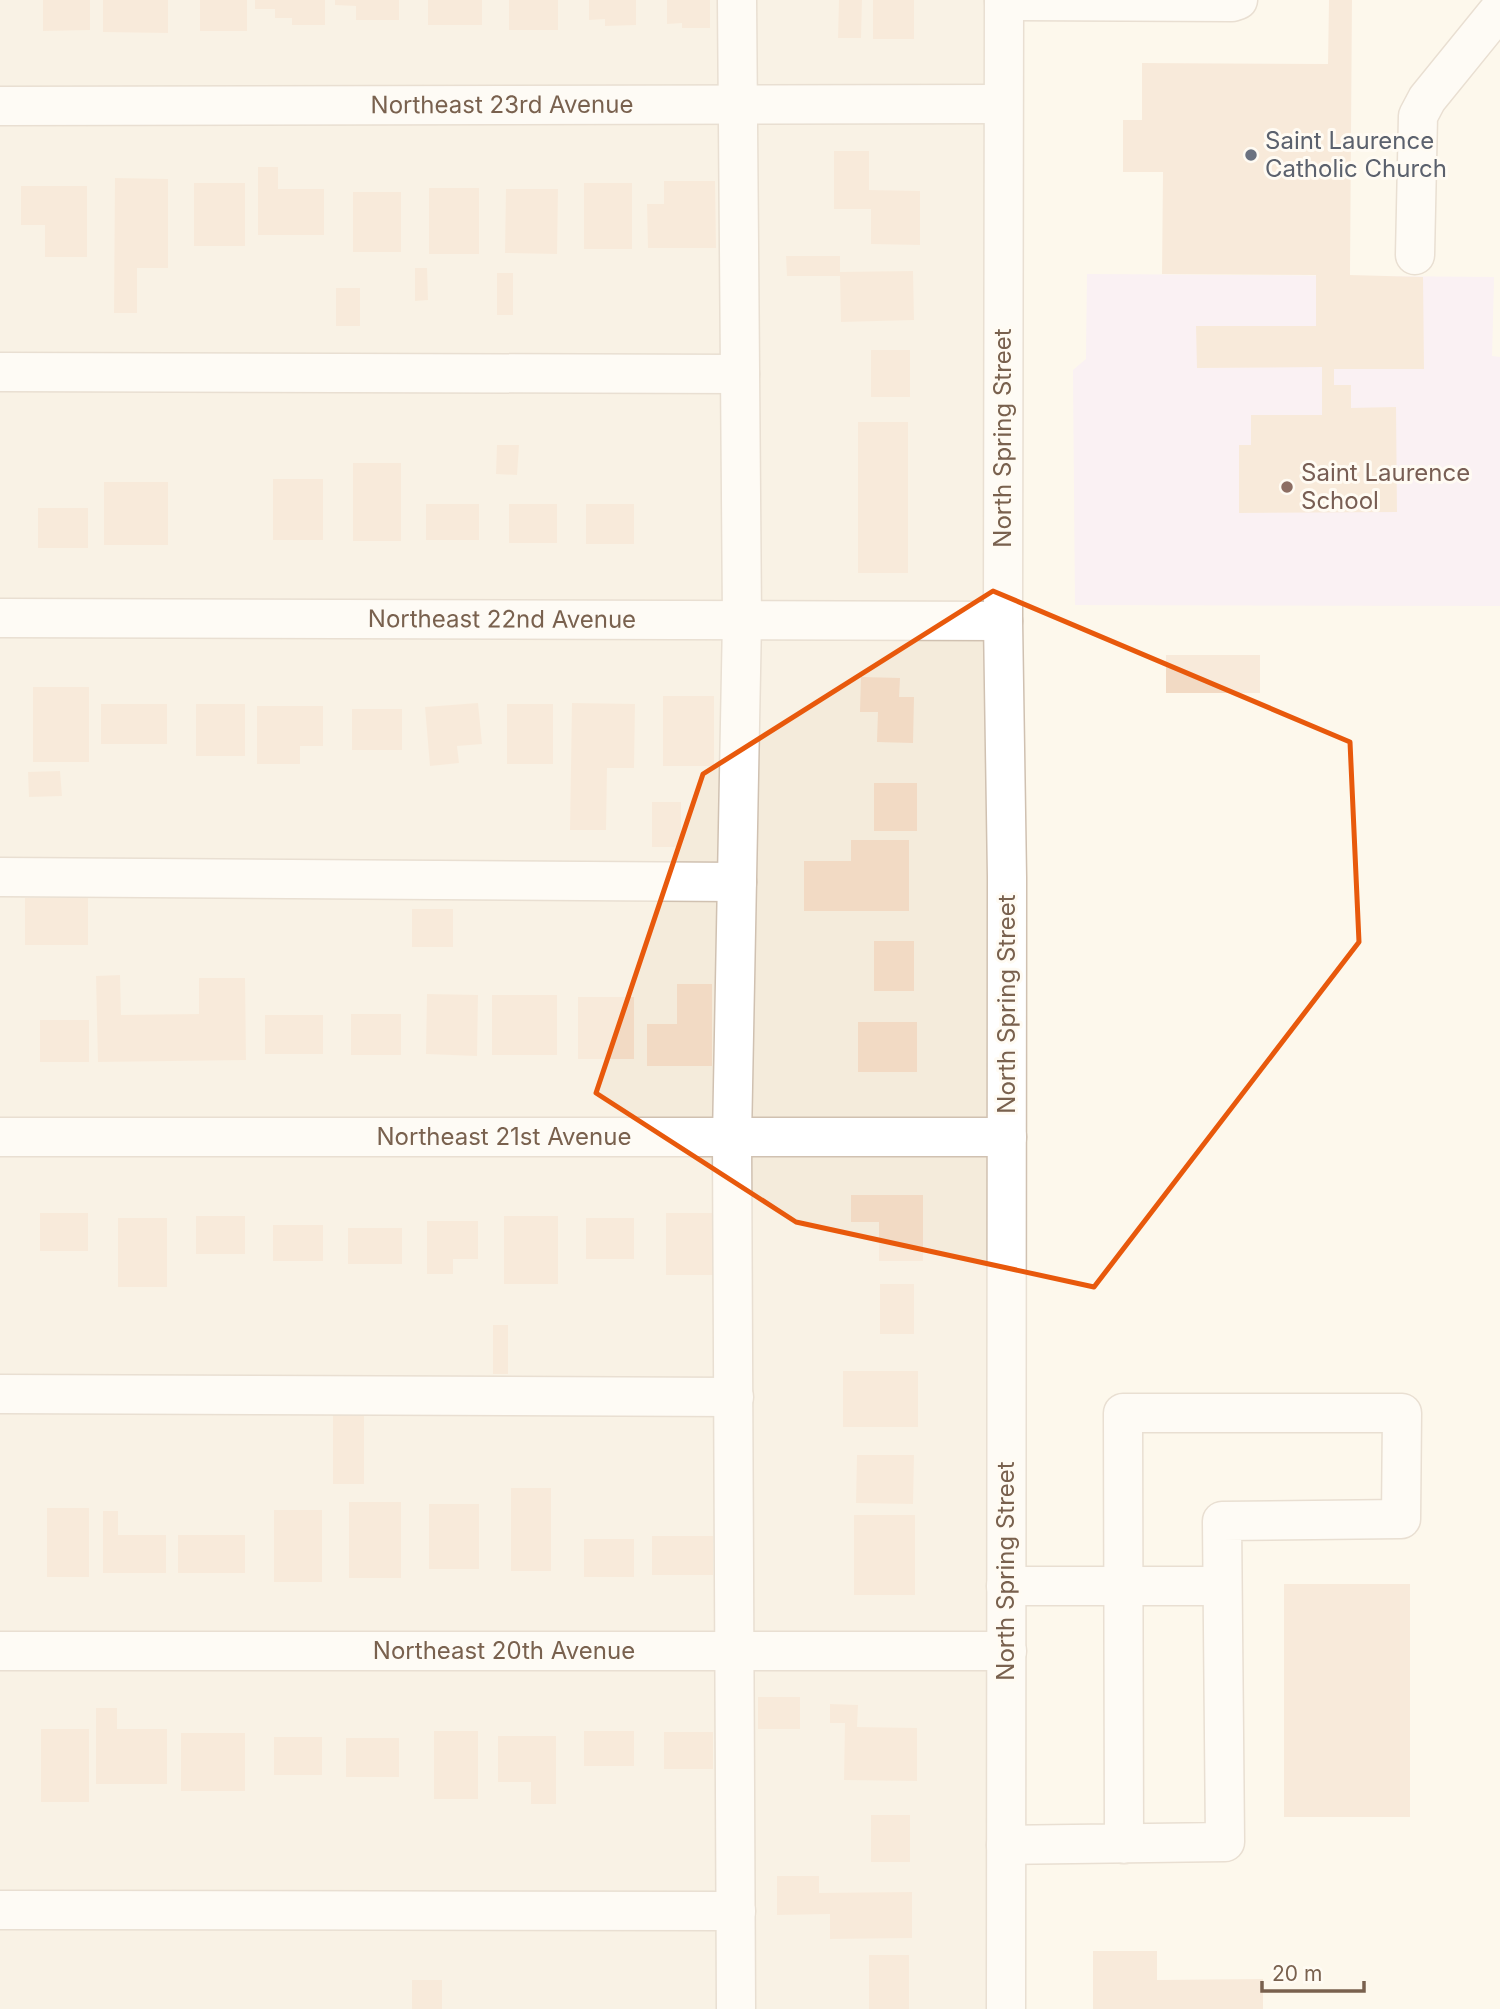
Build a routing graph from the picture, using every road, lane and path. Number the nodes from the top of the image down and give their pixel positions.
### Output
1 (737, 0) edge
2 (1238, 0) edge
3 (1004, 1) edge
4 (1500, 9) edge
5 (1003, 104) junction
6 (738, 105) junction
7 (0, 106) edge
8 (1415, 255) dead end
9 (0, 372) edge
10 (740, 374) junction
11 (0, 618) edge
12 (741, 620) junction
13 (1003, 621) junction
14 (0, 877) edge
15 (737, 882) junction
16 (0, 1137) edge
17 (1007, 1137) junction
18 (732, 1138) junction
19 (0, 1394) edge
20 (734, 1397) junction
21 (1006, 1586) junction
22 (1124, 1586) junction
23 (1222, 1586) junction
24 (0, 1651) edge
25 (1007, 1651) junction
26 (736, 1652) junction
27 (1124, 1844) junction
28 (1006, 1845) junction
29 (0, 1910) edge
30 (736, 1910) junction
31 (736, 2009) edge
32 (1006, 2009) edge

1 - 6 street
2 - 3 street
3 - 5 street, North Spring Street
4 - 8 street
5 - 6 street, Northeast 23rd Avenue
5 - 13 street, North Spring Street
6 - 7 street, Northeast 23rd Avenue
6 - 10 street
9 - 10 street
10 - 12 street
11 - 12 street, Northeast 22nd Avenue
12 - 13 street, Northeast 22nd Avenue
12 - 15 street
13 - 17 street, North Spring Street
14 - 15 street
15 - 18 street
16 - 18 street, Northeast 21st Avenue
17 - 18 street, Northeast 21st Avenue
17 - 21 street, North Spring Street
18 - 20 street
19 - 20 street
20 - 26 street
21 - 22 street
21 - 25 street, North Spring Street
22 - 23 street
22 - 23 street
22 - 27 street
23 - 27 street
24 - 26 street, Northeast 20th Avenue
25 - 26 street, Northeast 20th Avenue
25 - 28 street, North Spring Street
26 - 30 street
27 - 28 street
28 - 32 street, North Spring Street
29 - 30 street
30 - 31 street

